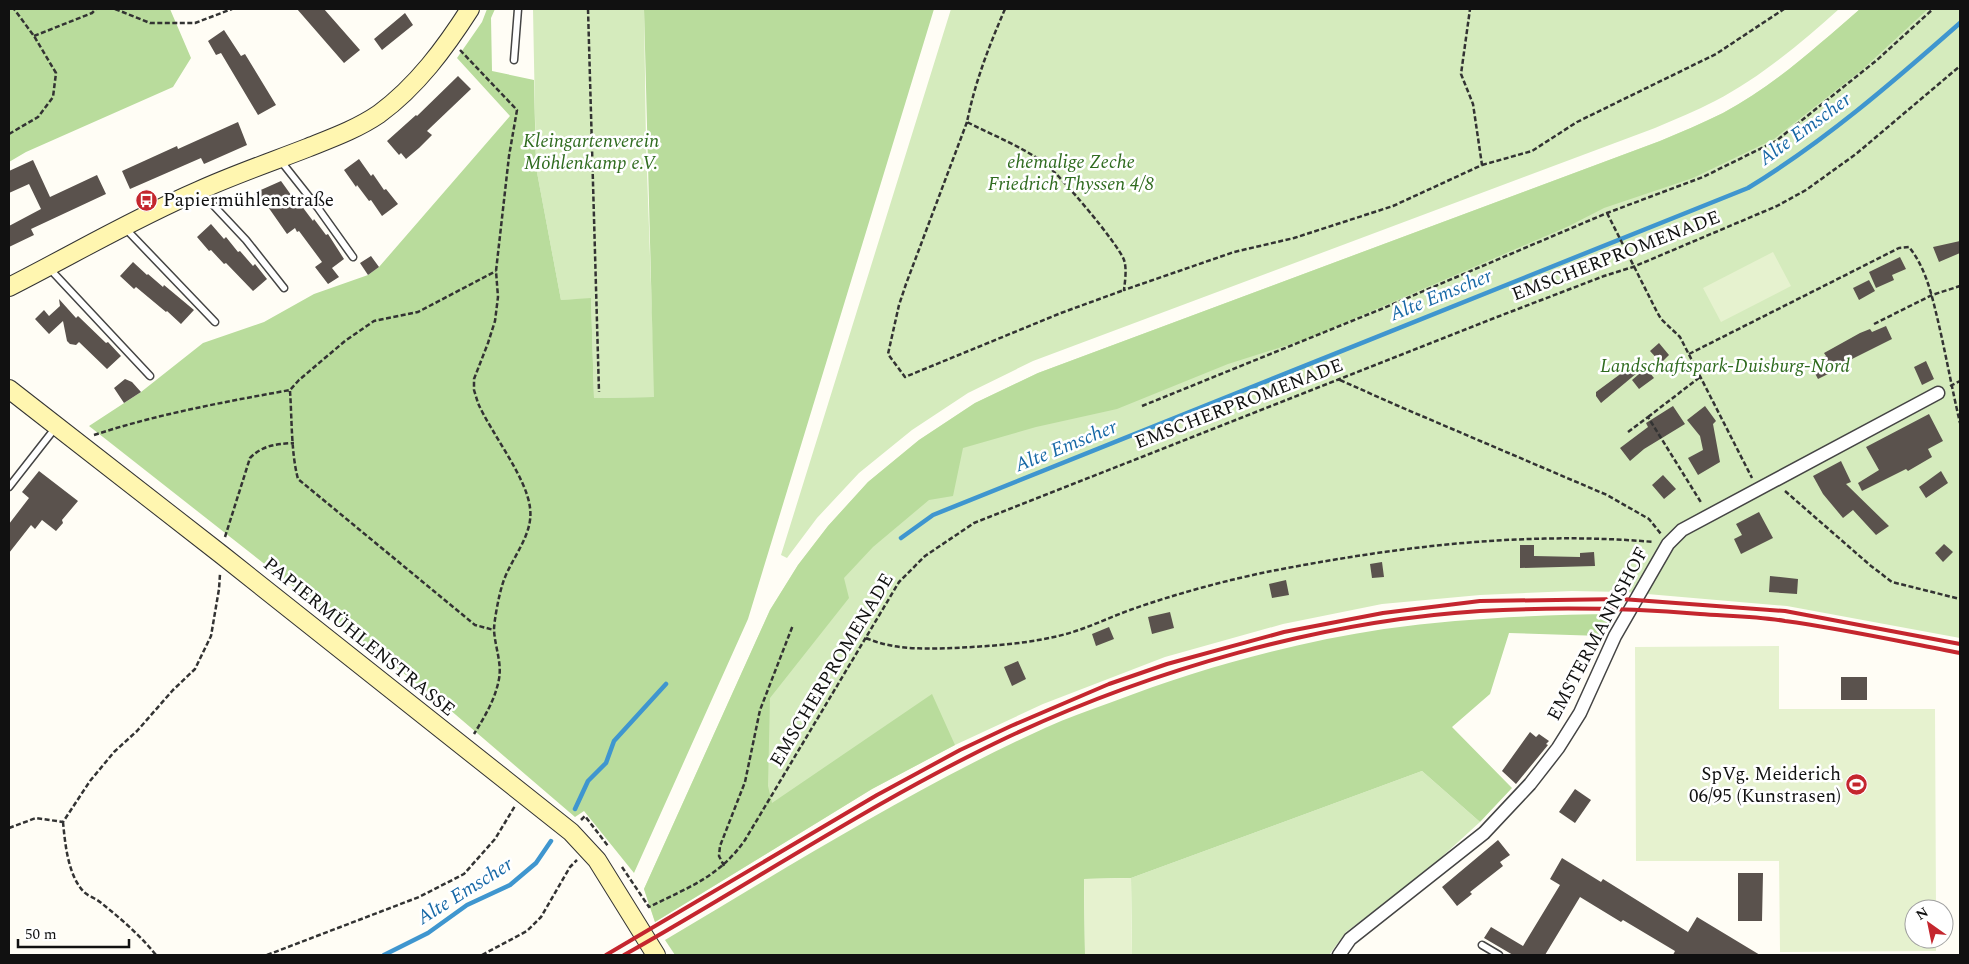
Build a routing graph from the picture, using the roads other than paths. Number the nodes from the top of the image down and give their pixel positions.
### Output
1 (470, 9) edge
2 (518, 9) edge
3 (514, 60) dead end
4 (279, 159) junction
5 (199, 190) junction
6 (123, 226) junction
7 (353, 257) dead end
8 (48, 267) junction
9 (9, 287) edge
10 (284, 288) dead end
11 (215, 322) dead end
12 (150, 376) dead end
13 (9, 389) edge
14 (1938, 393) dead end
15 (56, 426) junction
16 (9, 487) edge
17 (1482, 946) dead end
18 (653, 951) edge
19 (1339, 955) edge
20 (1499, 955) edge

1 - 4 main road
2 - 3 lane
4 - 5 main road
4 - 7 lane
5 - 6 main road
5 - 10 lane
6 - 8 main road
6 - 11 lane
8 - 9 main road
8 - 12 lane
13 - 15 main road, PAPIERMÜHLENSTRASSE
14 - 19 street, EMSTERMANNSHOF
15 - 16 lane
15 - 18 main road, PAPIERMÜHLENSTRASSE
17 - 20 lane

